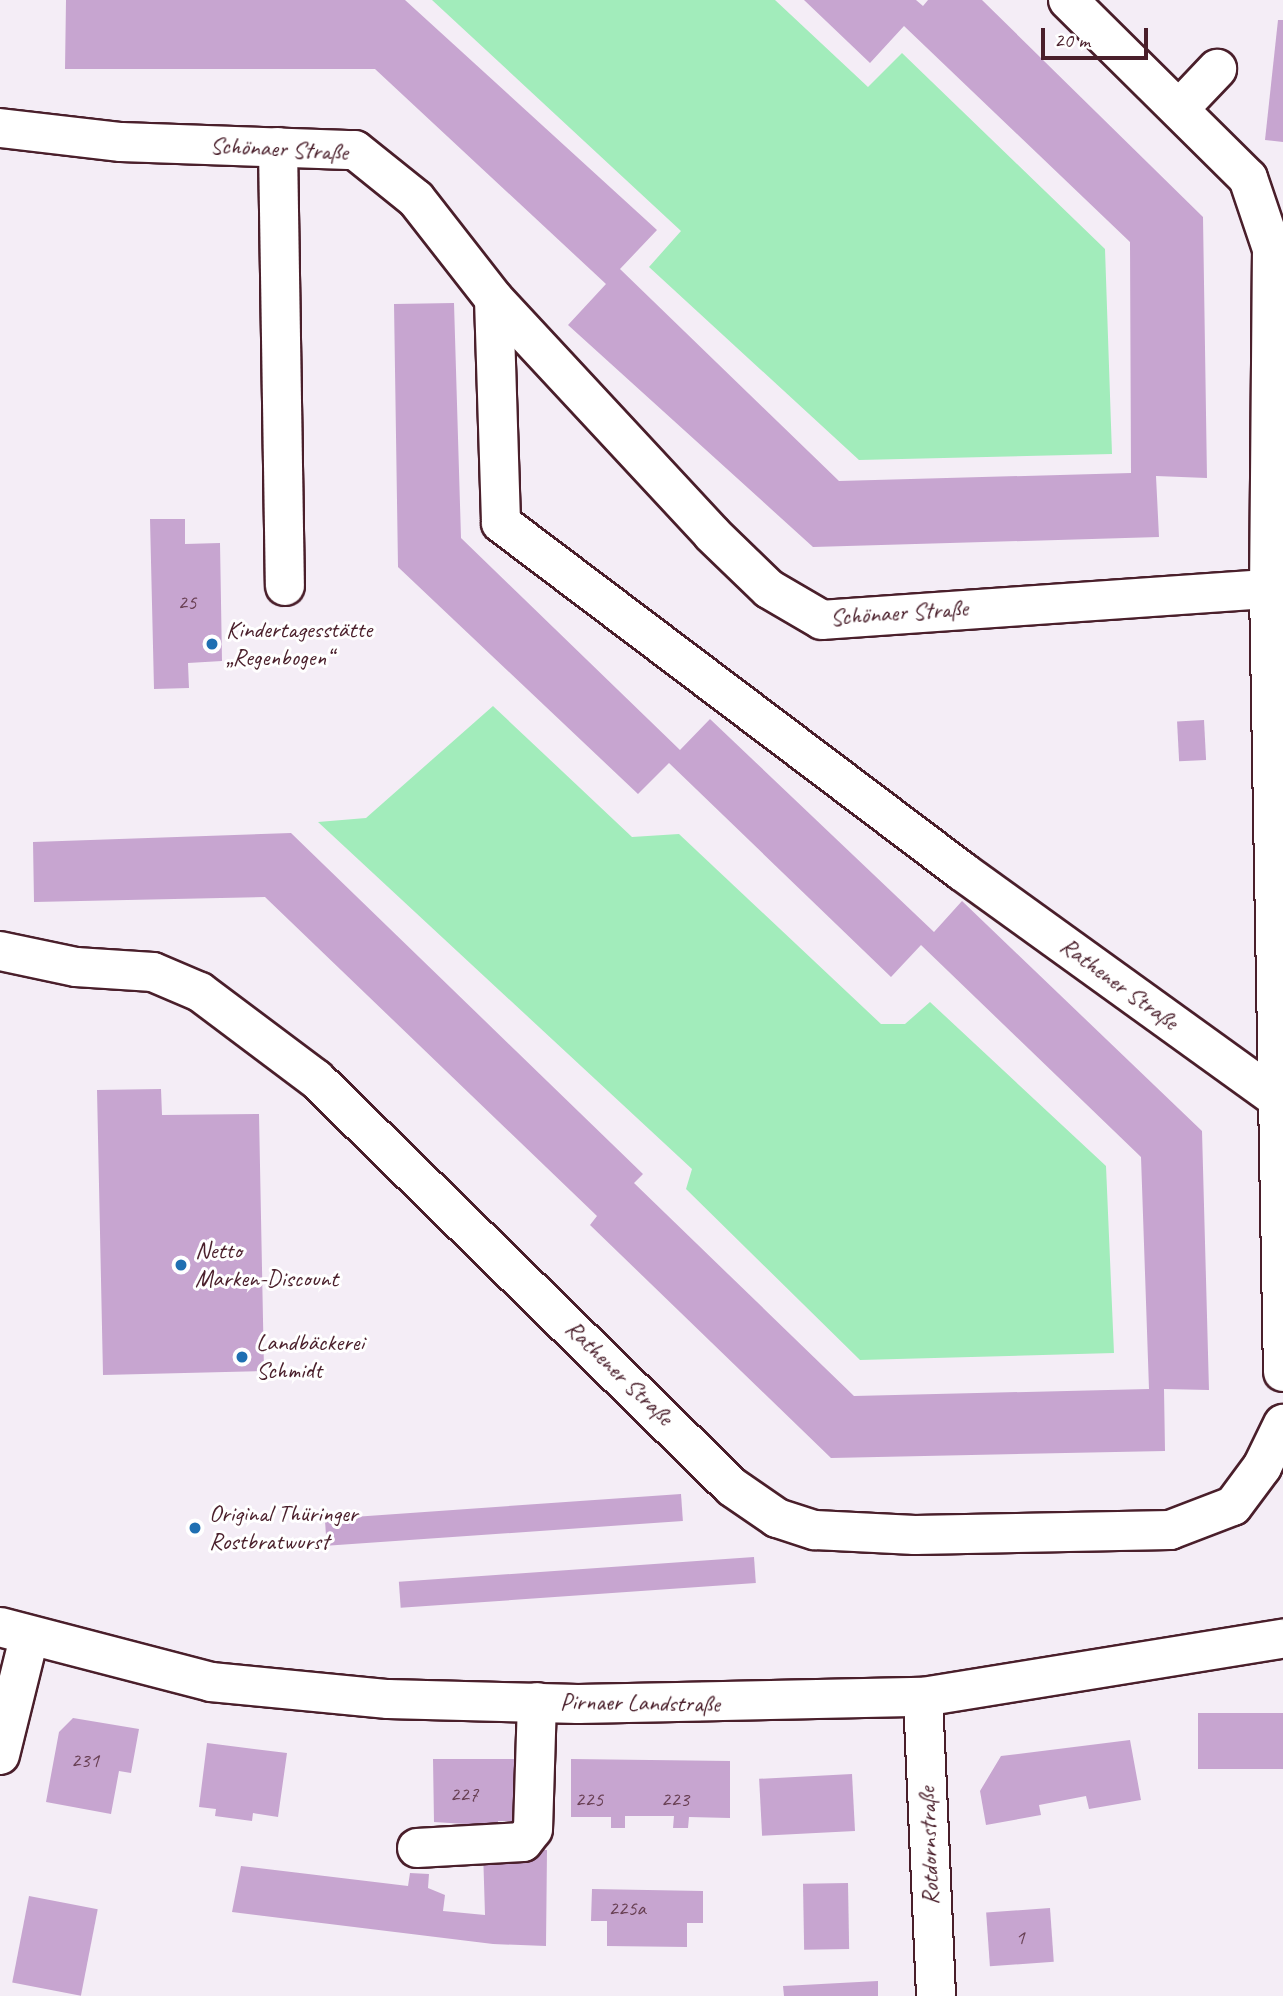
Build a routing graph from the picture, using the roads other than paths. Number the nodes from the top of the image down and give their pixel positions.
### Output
1 (1068, 0) edge
2 (1217, 69) dead end
3 (1180, 108) junction
4 (0, 128) edge
5 (278, 147) junction
6 (1278, 249) edge
7 (494, 299) junction
8 (285, 586) dead end
9 (1269, 589) junction
10 (1280, 905) edge
11 (0, 951) edge
12 (1274, 1096) junction
13 (1283, 1372) edge
14 (1283, 1424) edge
15 (14, 1632) edge
16 (1283, 1639) edge
17 (923, 1697) junction
18 (537, 1702) junction
19 (0, 1755) edge
20 (417, 1848) dead end
21 (936, 1996) edge

1 - 3 street
2 - 3 street
3 - 6 street
4 - 5 street, Schönaer Straße
5 - 7 street, Schönaer Straße
5 - 8 street
6 - 9 street
7 - 9 street, Schönaer Straße
7 - 12 street, Rathener Straße
9 - 10 street
10 - 12 street
11 - 14 street, Rathener Straße
12 - 13 street
15 - 18 street, Pirnaer Landstraße
15 - 19 street
16 - 17 street, Pirnaer Landstraße
17 - 18 street, Pirnaer Landstraße
17 - 21 street, Rotdornstraße
18 - 20 street

